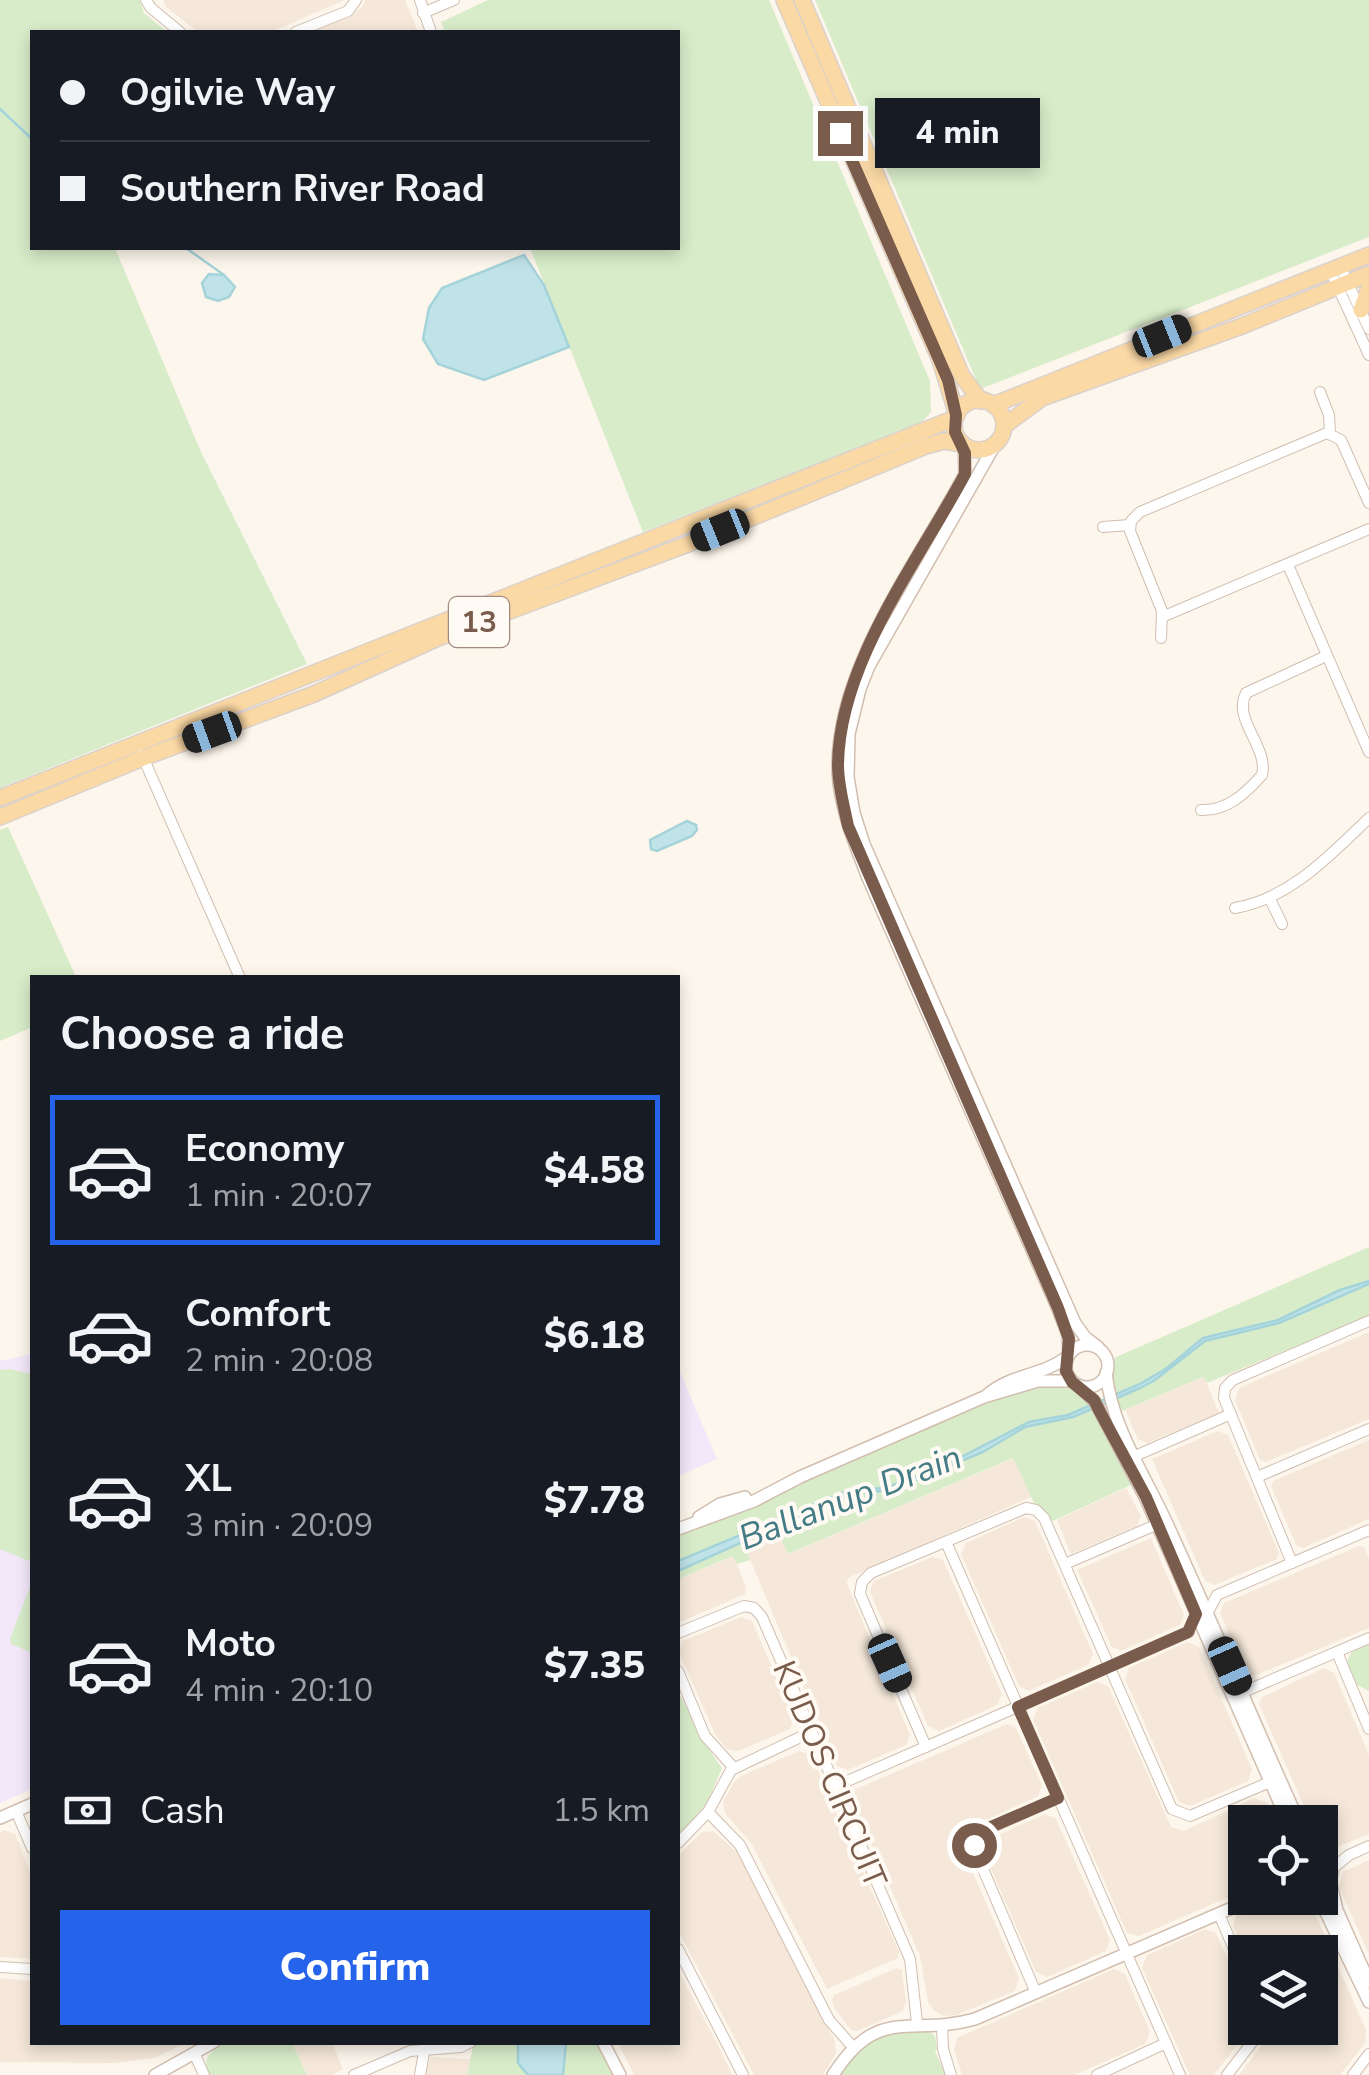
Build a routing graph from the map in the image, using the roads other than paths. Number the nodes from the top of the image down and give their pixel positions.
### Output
1 (146, 0) edge
2 (356, 0) edge
3 (420, 0) edge
4 (454, 0) edge
5 (784, 0) edge
6 (802, 0) edge
7 (423, 13) junction
8 (178, 30) edge
9 (301, 30) edge
10 (430, 30) edge
11 (1369, 255) edge
12 (1335, 268) junction
13 (1369, 274) edge
14 (1343, 285) junction
15 (1369, 288) edge
16 (1361, 310) junction
17 (1369, 329) edge
18 (1369, 355) edge
19 (1320, 392) dead end
20 (987, 403) junction
21 (956, 416) junction
22 (1004, 426) junction
23 (1330, 433) junction
24 (996, 443) junction
25 (963, 444) junction
26 (1369, 503) edge
27 (1130, 525) junction
28 (1103, 527) dead end
29 (1369, 529) edge
30 (1288, 565) junction
31 (1162, 616) junction
32 (1161, 638) dead end
33 (1326, 656) junction
34 (1365, 732) edge
35 (141, 751) junction
36 (1369, 752) edge
37 (0, 798) edge
38 (1201, 810) dead end
39 (0, 817) edge
40 (1369, 818) edge
41 (880, 894) junction
42 (1270, 899) junction
43 (1235, 908) dead end
44 (1282, 924) dead end
45 (239, 975) edge
46 (1369, 1321) edge
47 (1098, 1348) junction
48 (1068, 1355) junction
49 (1106, 1373) junction
50 (1076, 1384) junction
51 (984, 1398) junction
52 (1231, 1414) junction
53 (1369, 1429) edge
54 (1135, 1456) junction
55 (1257, 1477) junction
56 (1158, 1524) junction
57 (682, 1527) edge
58 (1369, 1530) edge
59 (946, 1542) junction
60 (1292, 1563) junction
61 (1065, 1564) junction
62 (1197, 1588) junction
63 (1217, 1595) junction
64 (1202, 1614) junction
65 (680, 1632) edge
66 (1188, 1632) junction
67 (1206, 1636) junction
68 (1369, 1638) edge
69 (1337, 1652) junction
70 (1108, 1667) junction
71 (680, 1676) edge
72 (1241, 1693) junction
73 (1363, 1700) edge
74 (1018, 1707) junction
75 (1369, 1729) edge
76 (811, 1732) junction
77 (926, 1747) junction
78 (734, 1768) junction
79 (1270, 1782) junction
80 (836, 1786) junction
81 (1058, 1798) junction
82 (30, 1805) edge
83 (1280, 1805) edge
84 (1291, 1805) edge
85 (16, 1811) junction
86 (708, 1812) junction
87 (0, 1818) edge
88 (680, 1841) edge
89 (30, 1843) edge
90 (1369, 1846) edge
91 (1338, 1863) edge
92 (1228, 1910) edge
93 (1219, 1914) junction
94 (1338, 1914) edge
95 (1327, 1915) edge
96 (1228, 1935) edge
97 (680, 1953) edge
98 (1126, 1953) junction
99 (0, 1967) edge
100 (30, 1969) edge
101 (1369, 1982) edge
102 (1036, 1994) junction
103 (1369, 2002) edge
104 (918, 2023) junction
105 (942, 2025) junction
106 (1166, 2043) junction
107 (210, 2045) edge
108 (465, 2045) edge
109 (604, 2045) edge
110 (1249, 2045) edge
111 (853, 2047) junction
112 (425, 2048) junction
113 (1369, 2054) edge
114 (195, 2055) junction
115 (155, 2075) edge
116 (204, 2075) edge
117 (354, 2075) edge
118 (420, 2075) edge
119 (620, 2075) edge
120 (743, 2075) edge
121 (833, 2075) edge
122 (951, 2075) edge
123 (1097, 2075) edge
124 (1180, 2075) edge
125 (1227, 2075) edge
126 (1353, 2075) edge

1 - 8 street
2 - 9 street
3 - 7 street
4 - 7 street
5 - 21 main road
6 - 20 main road
7 - 10 street
11 - 12 main road, 13
12 - 14 street
12 - 20 main road, 13
13 - 14 main road
14 - 16 street
14 - 18 street
14 - 22 main road
15 - 16 main road
16 - 17 street
19 - 23 street
20 - 21 main road, 13
20 - 22 main road
21 - 25 main road
21 - 35 main road, 13
22 - 24 main road
23 - 26 street
23 - 27 street
24 - 25 main road, 13
24 - 41 street
25 - 35 main road, 13
25 - 41 street
27 - 28 street
27 - 31 street
29 - 30 street
30 - 31 street
30 - 33 street
31 - 32 street
33 - 34 street
33 - 38 street
34 - 36 street
35 - 37 main road, 13
35 - 39 main road, 13
35 - 45 street
40 - 42 street
41 - 47 street
41 - 48 street
42 - 43 street
42 - 44 street
46 - 52 street
47 - 48 street
47 - 49 street
48 - 50 street
48 - 51 street
49 - 50 street
49 - 54 street
50 - 51 street
50 - 56 street
51 - 57 street
52 - 54 street
52 - 55 street
53 - 55 street
54 - 62 street
55 - 60 street
56 - 61 street
56 - 64 street
58 - 60 street
59 - 61 street
59 - 74 street
59 - 77 street
60 - 63 street
61 - 70 street
62 - 63 street
62 - 64 street
63 - 64 street
64 - 66 street
64 - 67 street
64 - 72 street
65 - 76 street, KUDOS CIRCUIT
66 - 67 street
66 - 70 street
67 - 79 street
68 - 69 street
69 - 72 street
69 - 73 street
70 - 74 street
70 - 79 street
71 - 78 street
72 - 84 street
73 - 75 street
74 - 77 street
74 - 81 street
76 - 78 street
76 - 80 street, KUDOS CIRCUIT
77 - 80 street
78 - 86 street
79 - 83 street
80 - 104 street, KUDOS CIRCUIT
81 - 98 street
81 - 102 street
82 - 85 street
85 - 87 street
85 - 89 street
86 - 88 street
86 - 111 street
90 - 91 street
92 - 93 street
93 - 96 street
93 - 98 street
94 - 101 street
95 - 103 street
97 - 120 street
98 - 102 street
98 - 106 street
99 - 100 street
102 - 105 street
104 - 105 street
104 - 111 street
105 - 122 street
106 - 123 street
106 - 124 street
107 - 114 street
108 - 112 street
109 - 119 street
110 - 125 street
111 - 121 street
112 - 117 street
112 - 118 street
113 - 126 street
114 - 115 street
114 - 116 street

